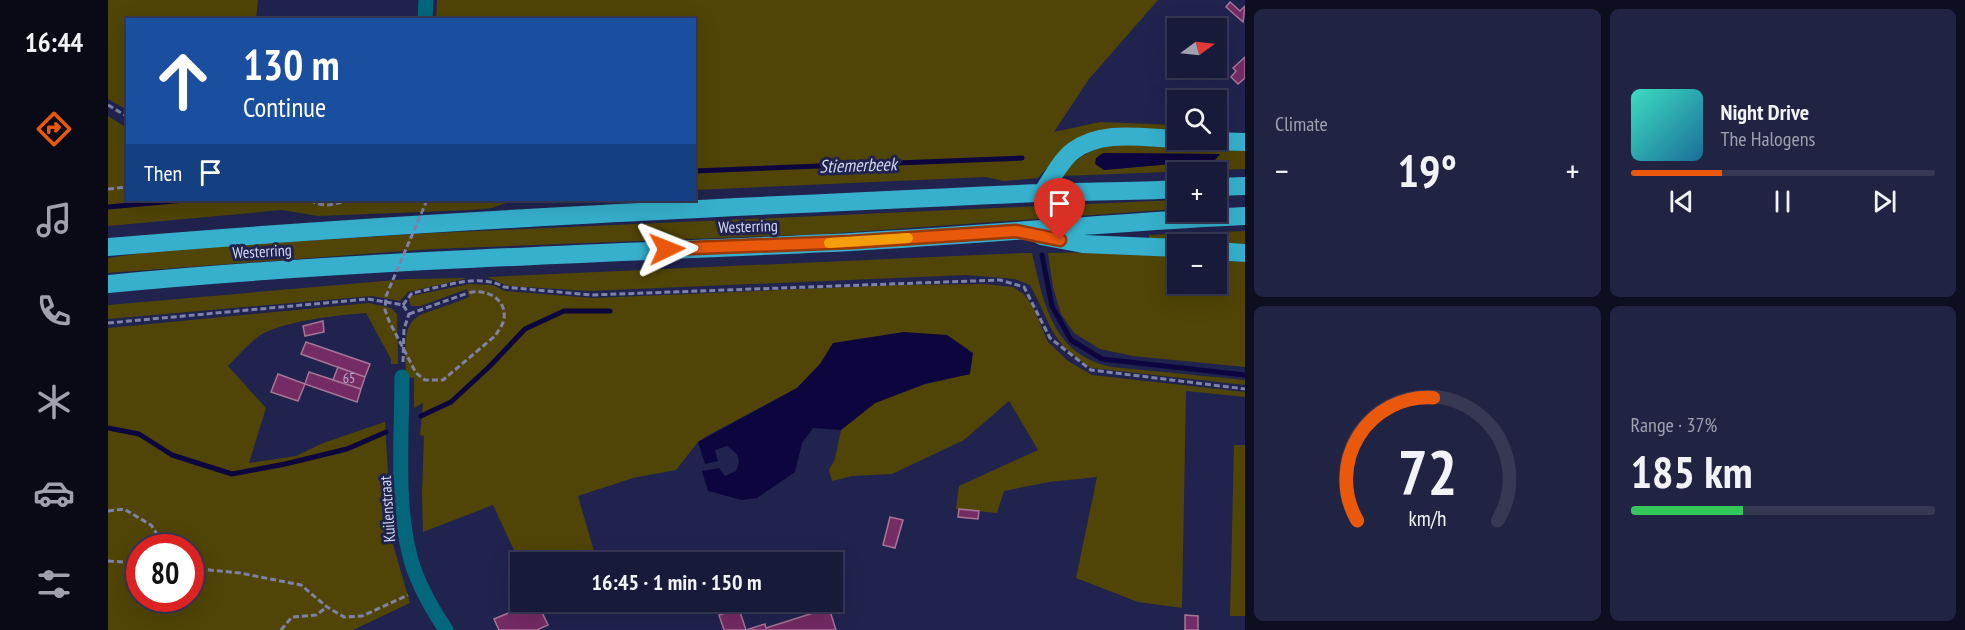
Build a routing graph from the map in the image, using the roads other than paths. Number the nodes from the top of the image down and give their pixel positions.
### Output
1 (426, 0) edge
2 (425, 18) edge
3 (1167, 139) edge
4 (1227, 141) edge
5 (1245, 142) edge
6 (1245, 186) edge
7 (1227, 187) edge
8 (1167, 190) edge
9 (1042, 193) junction
10 (1245, 216) edge
11 (1016, 231) junction
12 (108, 247) edge
13 (1167, 248) edge
14 (1227, 252) edge
15 (1245, 253) edge
16 (108, 284) edge
17 (402, 377) road end
18 (446, 630) edge

1 - 2 street
3 - 9 highway
4 - 5 highway
6 - 7 highway
8 - 9 highway, Westerring
9 - 12 highway, Westerring
10 - 11 highway, Westerring
11 - 13 highway
11 - 16 highway, Westerring
14 - 15 highway
17 - 18 street, Kuilenstraat

